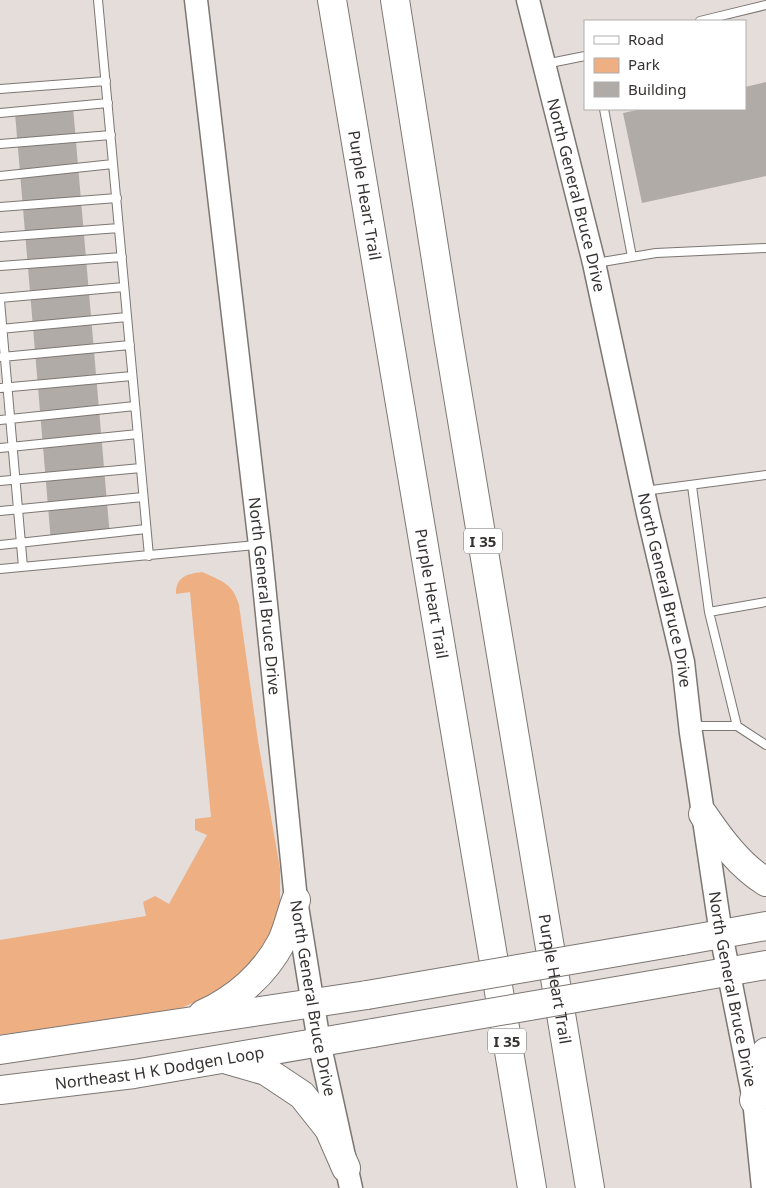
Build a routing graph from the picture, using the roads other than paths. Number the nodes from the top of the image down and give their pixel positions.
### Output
1 (98, 0) edge
2 (196, 0) edge
3 (332, 0) edge
4 (395, 0) edge
5 (528, 0) edge
6 (766, 5) edge
7 (704, 20) edge
8 (584, 56) edge
9 (545, 64) junction
10 (106, 81) junction
11 (0, 89) edge
12 (108, 103) junction
13 (604, 110) edge
14 (0, 113) edge
15 (111, 135) junction
16 (0, 144) edge
17 (114, 164) junction
18 (0, 176) edge
19 (116, 198) junction
20 (0, 207) edge
21 (119, 228) junction
22 (0, 237) edge
23 (766, 248) edge
24 (122, 257) junction
25 (632, 257) junction
26 (594, 263) junction
27 (0, 266) edge
28 (124, 287) junction
29 (0, 300) edge
30 (127, 317) junction
31 (1, 328) edge
32 (130, 345) junction
33 (2, 357) edge
34 (132, 376) junction
35 (4, 388) edge
36 (135, 406) junction
37 (10, 419) junction
38 (0, 420) edge
39 (138, 434) junction
40 (12, 447) junction
41 (0, 448) edge
42 (141, 468) junction
43 (766, 475) edge
44 (15, 480) junction
45 (0, 482) edge
46 (692, 486) junction
47 (644, 492) junction
48 (144, 497) junction
49 (18, 509) junction
50 (0, 511) edge
51 (146, 530) junction
52 (21, 543) junction
53 (0, 545) edge
54 (260, 545) junction
55 (149, 556) junction
56 (23, 567) junction
57 (0, 569) edge
58 (766, 602) edge
59 (709, 612) junction
60 (691, 726) junction
61 (737, 726) junction
62 (766, 745) edge
63 (703, 814) junction
64 (766, 882) edge
65 (296, 900) junction
66 (766, 926) edge
67 (721, 934) junction
68 (766, 965) edge
69 (728, 972) junction
70 (312, 1004) junction
71 (187, 1022) junction
72 (319, 1042) junction
73 (0, 1050) edge
74 (766, 1052) edge
75 (224, 1058) junction
76 (0, 1090) edge
77 (754, 1100) junction
78 (582, 1140) junction
79 (348, 1178) edge
80 (532, 1188) edge
81 (590, 1188) edge
82 (597, 1188) edge
83 (762, 1188) edge

1 - 10 lane
2 - 54 main road, North General Bruce Drive
3 - 80 highway, Purple Heart Trail / I 35
4 - 78 highway, Purple Heart Trail / I 35
5 - 9 main road, North General Bruce Drive
6 - 7 lane
8 - 9 lane
9 - 26 main road, North General Bruce Drive
10 - 11 lane
10 - 12 lane
12 - 14 lane
12 - 15 lane
13 - 25 lane
15 - 16 lane
15 - 17 lane
17 - 18 lane
17 - 19 lane
19 - 20 lane
19 - 21 lane
21 - 22 lane
21 - 24 lane
23 - 25 lane
24 - 27 lane
24 - 28 lane
25 - 26 lane
26 - 47 main road, North General Bruce Drive
28 - 29 lane
28 - 30 lane
29 - 31 lane
30 - 31 lane
30 - 32 lane
31 - 33 lane
32 - 33 lane
32 - 34 lane
33 - 35 lane
34 - 35 lane
34 - 36 lane
35 - 37 lane
36 - 37 lane
36 - 39 lane
37 - 38 lane
37 - 40 lane
39 - 40 lane
39 - 42 lane
40 - 41 lane
40 - 44 lane
42 - 44 lane
42 - 48 lane
43 - 46 lane
44 - 45 lane
44 - 49 lane
46 - 47 lane
46 - 59 lane
47 - 60 main road, North General Bruce Drive
48 - 49 lane
48 - 51 lane
49 - 50 lane
49 - 52 lane
51 - 52 lane
51 - 55 lane
52 - 53 lane
52 - 56 lane
54 - 55 lane
54 - 65 main road, North General Bruce Drive
55 - 56 lane
56 - 57 lane
58 - 59 lane
59 - 61 lane
60 - 61 lane
60 - 63 main road, North General Bruce Drive
61 - 62 lane
63 - 64 highway
63 - 67 main road, North General Bruce Drive
65 - 70 main road, North General Bruce Drive
65 - 71 highway
66 - 67 highway
67 - 69 main road, North General Bruce Drive
67 - 70 highway, bridge
68 - 69 highway, Northeast H K Dodgen Loop
69 - 72 highway, Northeast H K Dodgen Loop, bridge
69 - 77 main road, North General Bruce Drive
70 - 71 highway
70 - 72 main road, North General Bruce Drive
71 - 73 highway
72 - 75 highway, Northeast H K Dodgen Loop
72 - 79 main road, North General Bruce Drive
74 - 77 highway
75 - 76 highway, Northeast H K Dodgen Loop
75 - 79 highway
77 - 83 main road, North General Bruce Drive
78 - 81 highway, Purple Heart Trail / I 35
78 - 82 highway

